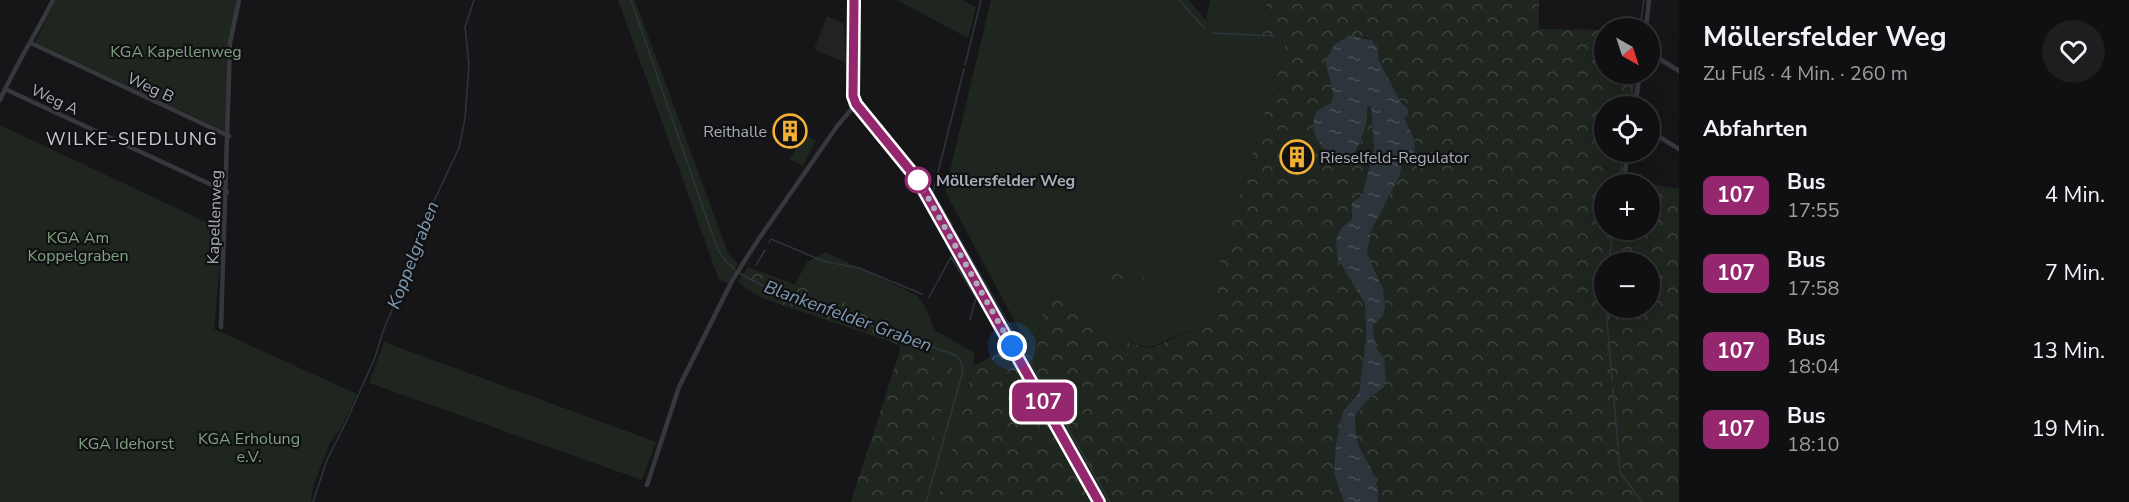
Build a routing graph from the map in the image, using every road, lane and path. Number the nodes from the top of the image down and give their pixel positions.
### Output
1 (53, 0) edge
2 (239, 0) edge
3 (854, 0) edge
4 (1649, 0) edge
5 (1647, 18) edge
6 (31, 43) junction
7 (1660, 60) edge
8 (1679, 72) edge
9 (5, 89) junction
10 (0, 100) edge
11 (856, 104) junction
12 (229, 136) junction
13 (1660, 137) edge
14 (1679, 149) edge
15 (226, 192) junction
16 (221, 327) dead end
17 (646, 485) dead end
18 (1099, 502) edge

1 - 6 street
2 - 12 street, Kapellenweg
3 - 11 street
4 - 5 street
6 - 9 street
6 - 12 street, Weg B
7 - 8 street
9 - 10 street
9 - 15 street, Weg A
11 - 17 street
11 - 18 street
12 - 15 street, Kapellenweg
13 - 14 street
15 - 16 street, Kapellenweg

